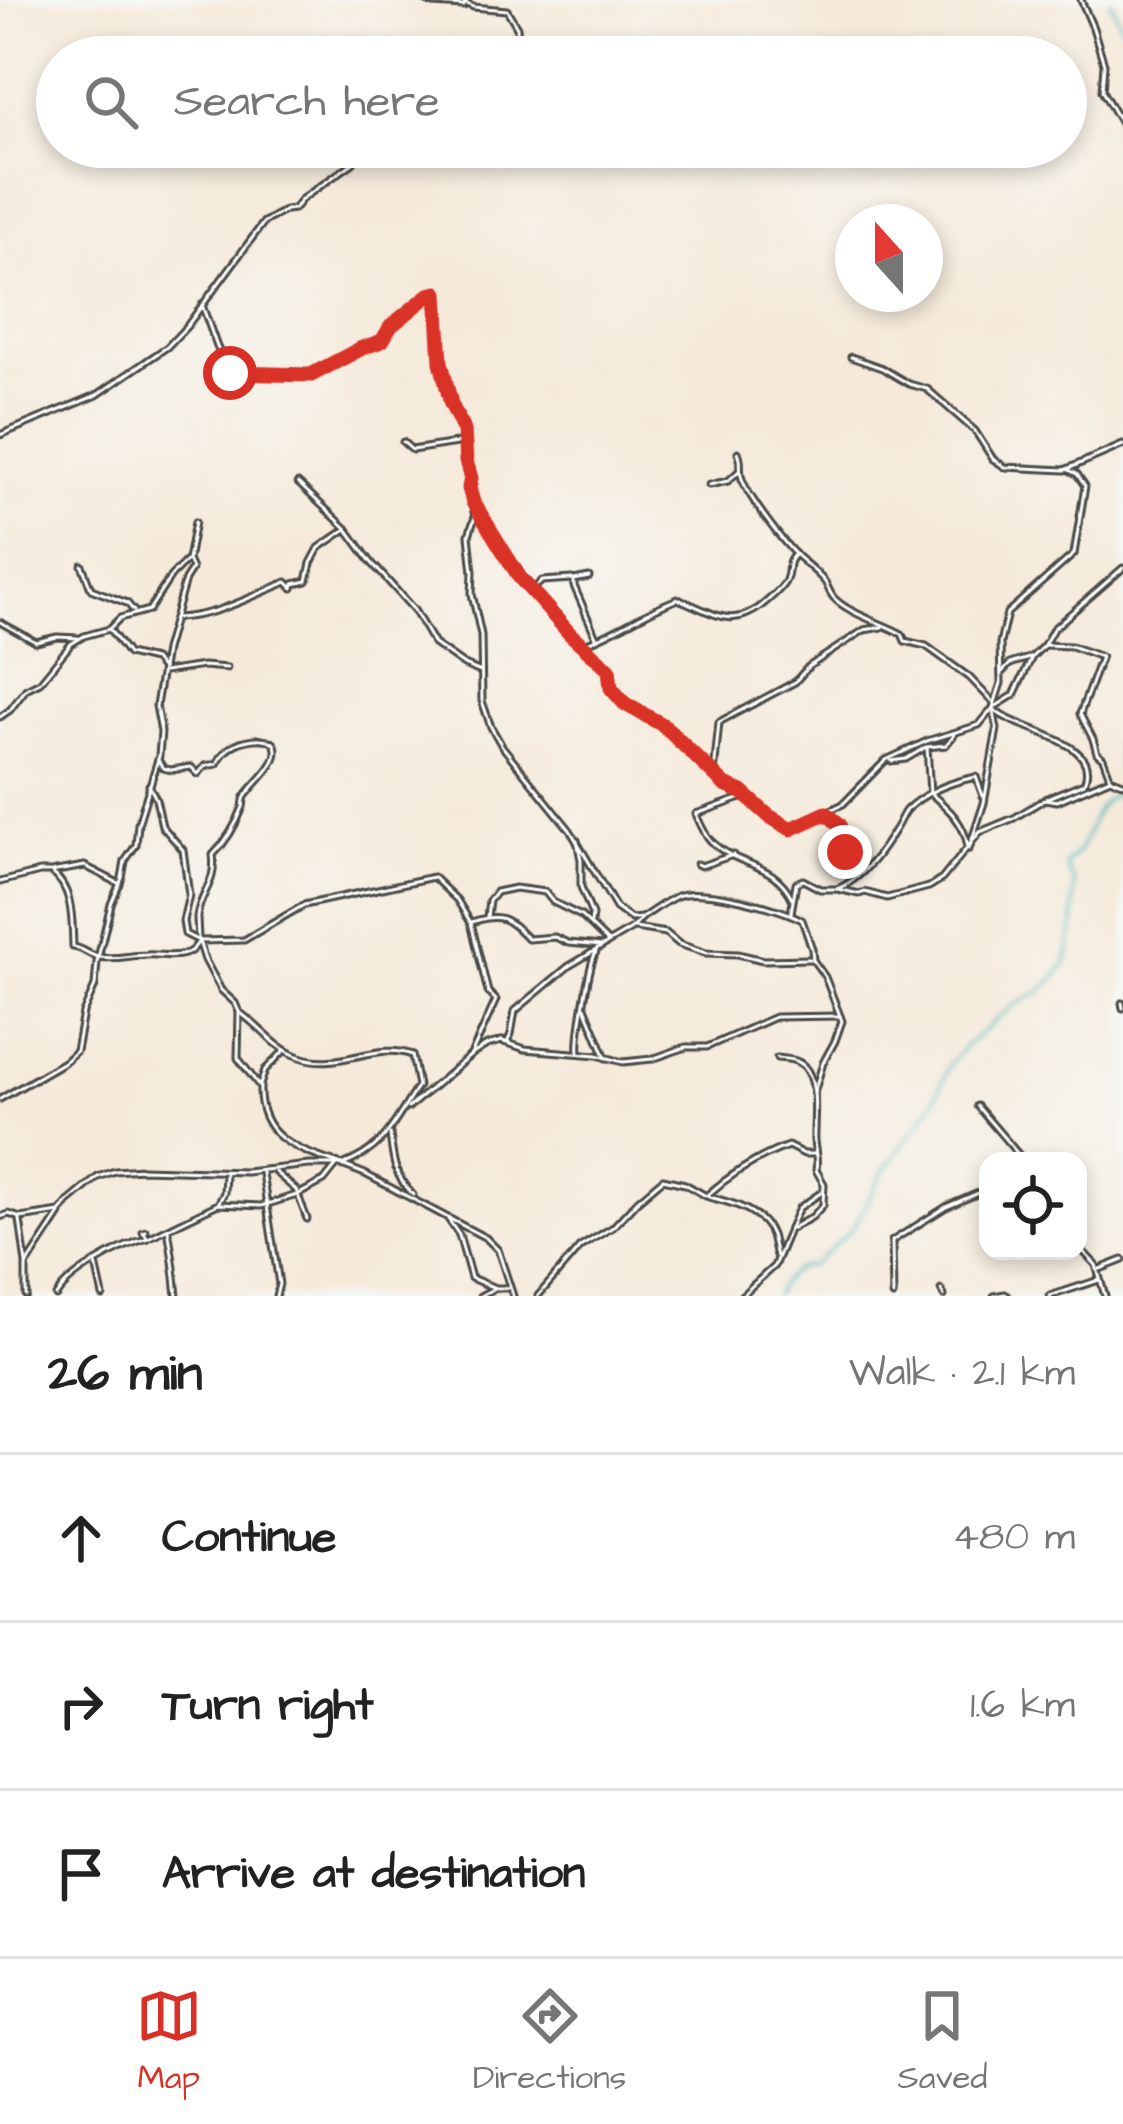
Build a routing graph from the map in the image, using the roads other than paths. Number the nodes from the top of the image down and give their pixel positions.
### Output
1 (424, 0) edge
2 (456, 0) edge
3 (512, 0) edge
4 (1081, 0) edge
5 (466, 3) edge
6 (507, 10) junction
7 (518, 36) edge
8 (1123, 127) edge
9 (345, 168) edge
10 (202, 305) junction
11 (850, 357) dead end
12 (0, 435) edge
13 (403, 442) dead end
14 (465, 442) junction
15 (1123, 446) edge
16 (738, 452) dead end
17 (740, 470) junction
18 (1067, 470) junction
19 (298, 482) dead end
20 (709, 485) dead end
21 (473, 502) junction
22 (195, 522) dead end
23 (347, 529) junction
24 (795, 554) junction
25 (188, 560) junction
26 (82, 565) dead end
27 (1123, 568) edge
28 (589, 577) dead end
29 (574, 580) junction
30 (531, 591) junction
31 (135, 612) junction
32 (173, 618) junction
33 (0, 622) edge
34 (888, 626) junction
35 (109, 629) junction
36 (79, 639) junction
37 (597, 639) junction
38 (582, 645) junction
39 (1044, 645) junction
40 (1032, 657) junction
41 (226, 668) dead end
42 (162, 670) junction
43 (482, 672) junction
44 (1000, 674) junction
45 (994, 706) junction
46 (0, 717) edge
47 (956, 733) junction
48 (927, 747) junction
49 (158, 759) junction
50 (885, 761) junction
51 (713, 775) junction
52 (1110, 778) junction
53 (1123, 783) edge
54 (149, 785) junction
55 (931, 793) junction
56 (748, 795) junction
57 (1045, 799) junction
58 (985, 800) junction
59 (826, 813) junction
60 (577, 840) junction
61 (968, 849) junction
62 (735, 854) junction
63 (697, 864) dead end
64 (51, 872) junction
65 (857, 878) junction
66 (0, 882) edge
67 (120, 884) junction
68 (836, 889) junction
69 (793, 900) junction
70 (790, 913) junction
71 (487, 917) junction
72 (642, 918) junction
73 (471, 922) junction
74 (591, 925) junction
75 (633, 928) junction
76 (199, 941) junction
77 (608, 942) junction
78 (600, 947) junction
79 (100, 957) junction
80 (813, 960) junction
81 (584, 1005) junction
82 (239, 1012) junction
83 (840, 1016) junction
84 (502, 1041) junction
85 (285, 1050) junction
86 (580, 1054) junction
87 (470, 1055) junction
88 (606, 1058) junction
89 (777, 1058) dead end
90 (260, 1087) junction
91 (814, 1093) junction
92 (0, 1099) edge
93 (977, 1106) dead end
94 (406, 1112) junction
95 (390, 1132) junction
96 (1016, 1152) edge
97 (815, 1154) junction
98 (339, 1165) junction
99 (274, 1171) junction
100 (225, 1172) junction
101 (262, 1172) junction
102 (825, 1190) junction
103 (979, 1193) edge
104 (297, 1195) junction
105 (706, 1196) junction
106 (418, 1201) junction
107 (218, 1204) junction
108 (268, 1204) junction
109 (60, 1212) junction
110 (0, 1217) edge
111 (20, 1218) junction
112 (447, 1218) junction
113 (307, 1219) dead end
114 (167, 1228) junction
115 (789, 1230) junction
116 (1087, 1256) edge
117 (777, 1258) junction
118 (1123, 1260) edge
119 (96, 1264) junction
120 (26, 1266) junction
121 (1099, 1269) junction
122 (1101, 1280) junction
123 (495, 1288) junction
124 (506, 1288) junction
125 (940, 1290) dead end
126 (26, 1296) edge
127 (56, 1296) edge
128 (103, 1296) edge
129 (177, 1296) edge
130 (276, 1296) edge
131 (480, 1296) edge
132 (506, 1296) edge
133 (513, 1296) edge
134 (538, 1296) edge
135 (741, 1296) edge
136 (893, 1296) edge
137 (944, 1296) edge
138 (994, 1296) edge
139 (1008, 1296) edge
140 (1050, 1296) edge
141 (1105, 1296) edge

1 - 5 street
2 - 5 street
3 - 6 street
4 - 8 street
5 - 6 street
6 - 7 street
9 - 10 street
10 - 12 street
10 - 14 street
11 - 18 street
13 - 14 street
14 - 21 street
15 - 18 street
16 - 17 street
17 - 20 street
17 - 24 street
18 - 44 street
19 - 23 street
21 - 30 street
21 - 43 street
22 - 25 street
23 - 32 street
23 - 43 street
24 - 34 street
24 - 37 street
25 - 31 street
25 - 32 street
26 - 31 street
27 - 39 street
28 - 29 street
29 - 30 street
29 - 37 street
30 - 38 street
31 - 35 street
32 - 42 street
33 - 36 street
34 - 45 street
34 - 51 street
35 - 36 street
35 - 42 street
36 - 46 street
37 - 38 street
38 - 51 street
39 - 40 street
39 - 52 street
40 - 44 street
40 - 45 street
41 - 42 street
42 - 49 street
43 - 60 street
44 - 45 street
45 - 47 street
45 - 57 street
45 - 58 street
47 - 48 street
47 - 50 street
48 - 50 street
48 - 55 street
49 - 54 street
49 - 76 street
50 - 59 street
51 - 56 street
52 - 53 street
52 - 57 street
54 - 67 street
54 - 76 street
55 - 58 street
55 - 61 street
55 - 65 street
56 - 59 street
56 - 62 street
57 - 61 street
58 - 61 street
59 - 65 street
60 - 72 street
60 - 74 street
61 - 68 street
62 - 63 street
62 - 69 street
64 - 66 street
64 - 67 street
64 - 79 street
65 - 68 street
67 - 79 street
68 - 69 street
69 - 70 street
70 - 72 street
70 - 80 street
71 - 73 street
71 - 74 street
71 - 78 street
72 - 75 street
73 - 76 street
73 - 87 street
74 - 77 street
75 - 77 street
75 - 80 street
76 - 79 street
76 - 82 street
77 - 78 street
78 - 81 street
78 - 84 street
79 - 92 street
80 - 83 street
81 - 86 street
81 - 88 street
82 - 85 street
82 - 90 street
83 - 88 street
83 - 91 street
84 - 86 street
84 - 87 street
85 - 90 street
85 - 94 street
86 - 88 street
87 - 94 street
89 - 91 street
90 - 98 street
91 - 97 street
93 - 96 street
94 - 95 street
95 - 98 street
95 - 106 street
97 - 102 street
97 - 105 street
98 - 99 street
98 - 104 street
98 - 106 street
99 - 101 street
99 - 104 street
100 - 101 street
100 - 107 street
100 - 109 street
101 - 108 street
102 - 115 street
102 - 115 street
103 - 136 street
104 - 108 street
104 - 113 street
105 - 117 street
105 - 134 street
106 - 112 street
107 - 108 street
107 - 114 street
108 - 130 street
109 - 111 street
109 - 120 street
110 - 111 street
111 - 120 street
112 - 123 street
112 - 124 street
114 - 119 street
114 - 129 street
115 - 117 street
116 - 121 street
117 - 135 street
118 - 121 street
119 - 127 street
119 - 128 street
120 - 126 street
121 - 122 street
122 - 140 street
122 - 141 street
123 - 124 street
123 - 131 street
124 - 132 street
124 - 133 street
125 - 137 street
138 - 139 street

